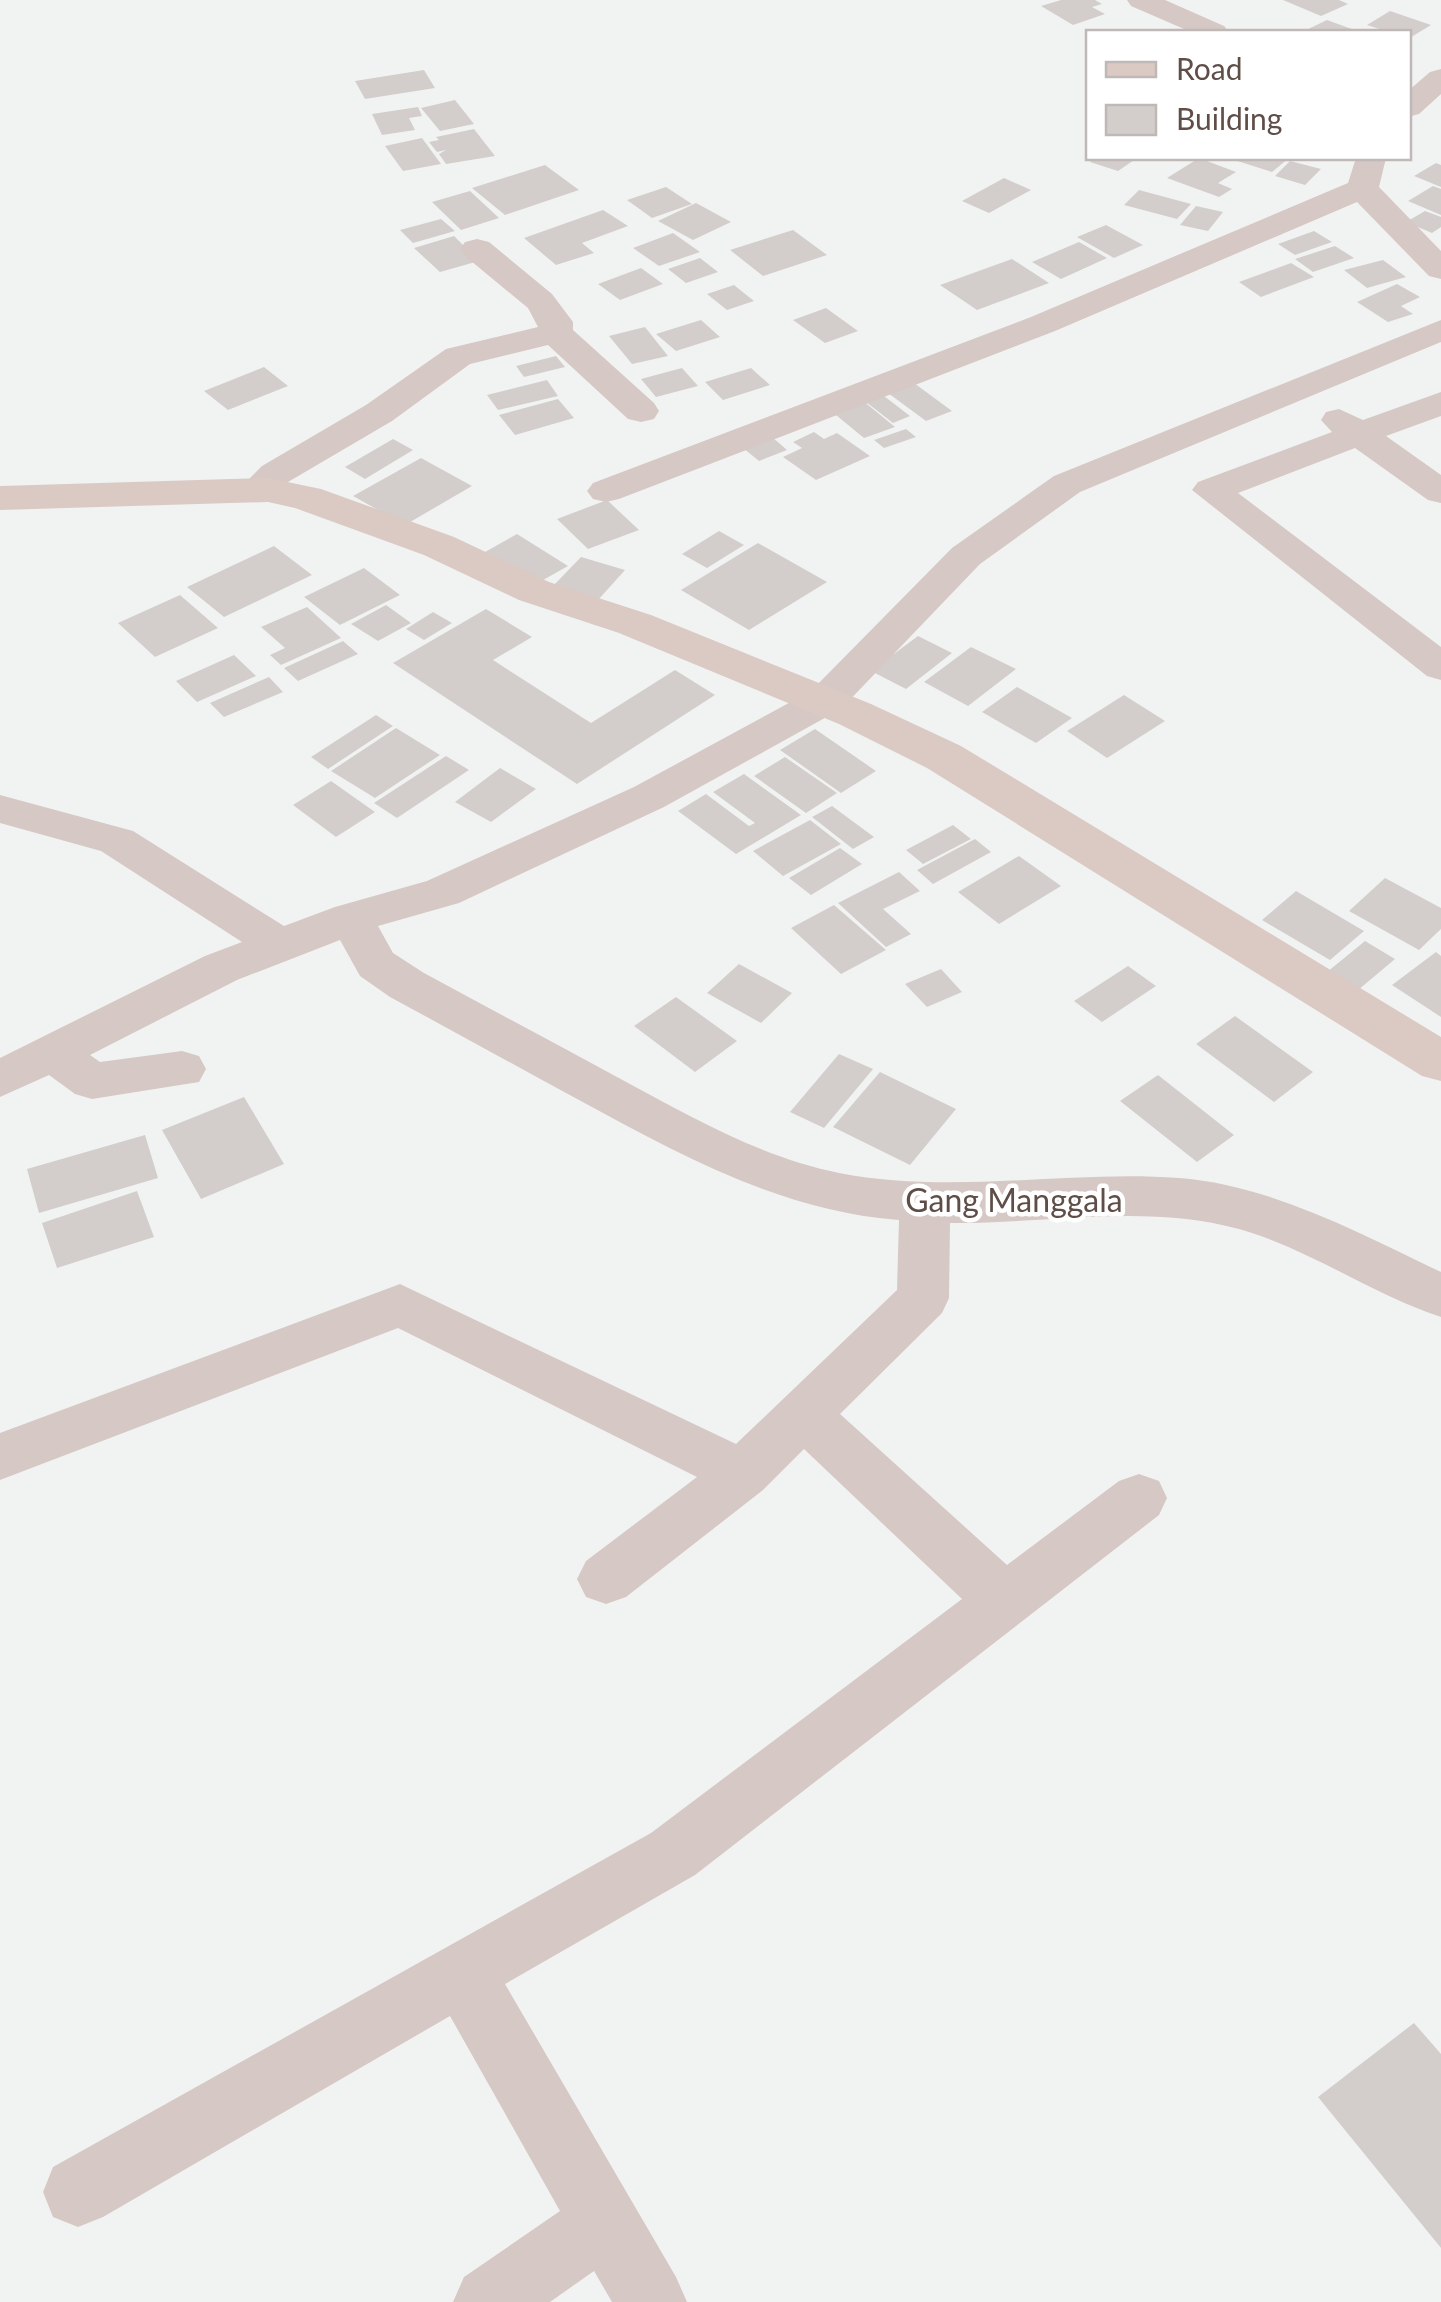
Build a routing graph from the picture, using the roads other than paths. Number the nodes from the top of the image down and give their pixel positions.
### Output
1 (1141, 0) edge
2 (1209, 30) edge
3 (1441, 78) edge
4 (1411, 105) edge
5 (1367, 173) edge
6 (477, 249) dead end
7 (1441, 268) edge
8 (1441, 330) edge
9 (555, 333) junction
10 (1296, 389) junction
11 (1441, 403) edge
12 (641, 410) dead end
13 (1359, 434) junction
14 (268, 490) junction
15 (606, 491) dead end
16 (1441, 492) edge
17 (0, 498) edge
18 (1441, 667) edge
19 (826, 700) junction
20 (0, 809) edge
21 (351, 918) junction
22 (278, 943) junction
23 (54, 1054) junction
24 (1441, 1062) edge
25 (182, 1069) dead end
26 (0, 1079) edge
27 (925, 1204) junction
28 (1441, 1296) edge
29 (804, 1415) junction
30 (0, 1456) edge
31 (743, 1474) junction
32 (1139, 1498) dead end
33 (606, 1579) dead end
34 (1006, 1601) junction
35 (462, 1973) junction
36 (78, 2192) dead end
37 (605, 2222) junction
38 (489, 2302) edge
39 (651, 2302) edge

1 - 2 street
3 - 4 street
5 - 7 street
5 - 15 street
6 - 9 street
8 - 10 street
9 - 12 street
9 - 14 street
10 - 13 street
10 - 19 street
11 - 13 street
13 - 16 street
13 - 18 street
14 - 17 street
14 - 19 street
19 - 21 street
19 - 24 street
20 - 22 street
21 - 22 street
21 - 27 street, Gang Manggala
22 - 23 street
23 - 25 street
23 - 26 street
27 - 28 street, Gang Manggala
27 - 29 street
29 - 31 street
29 - 34 street
30 - 31 street
31 - 33 street
32 - 34 street
34 - 35 street
35 - 36 street
35 - 37 street
37 - 38 street
37 - 39 street

